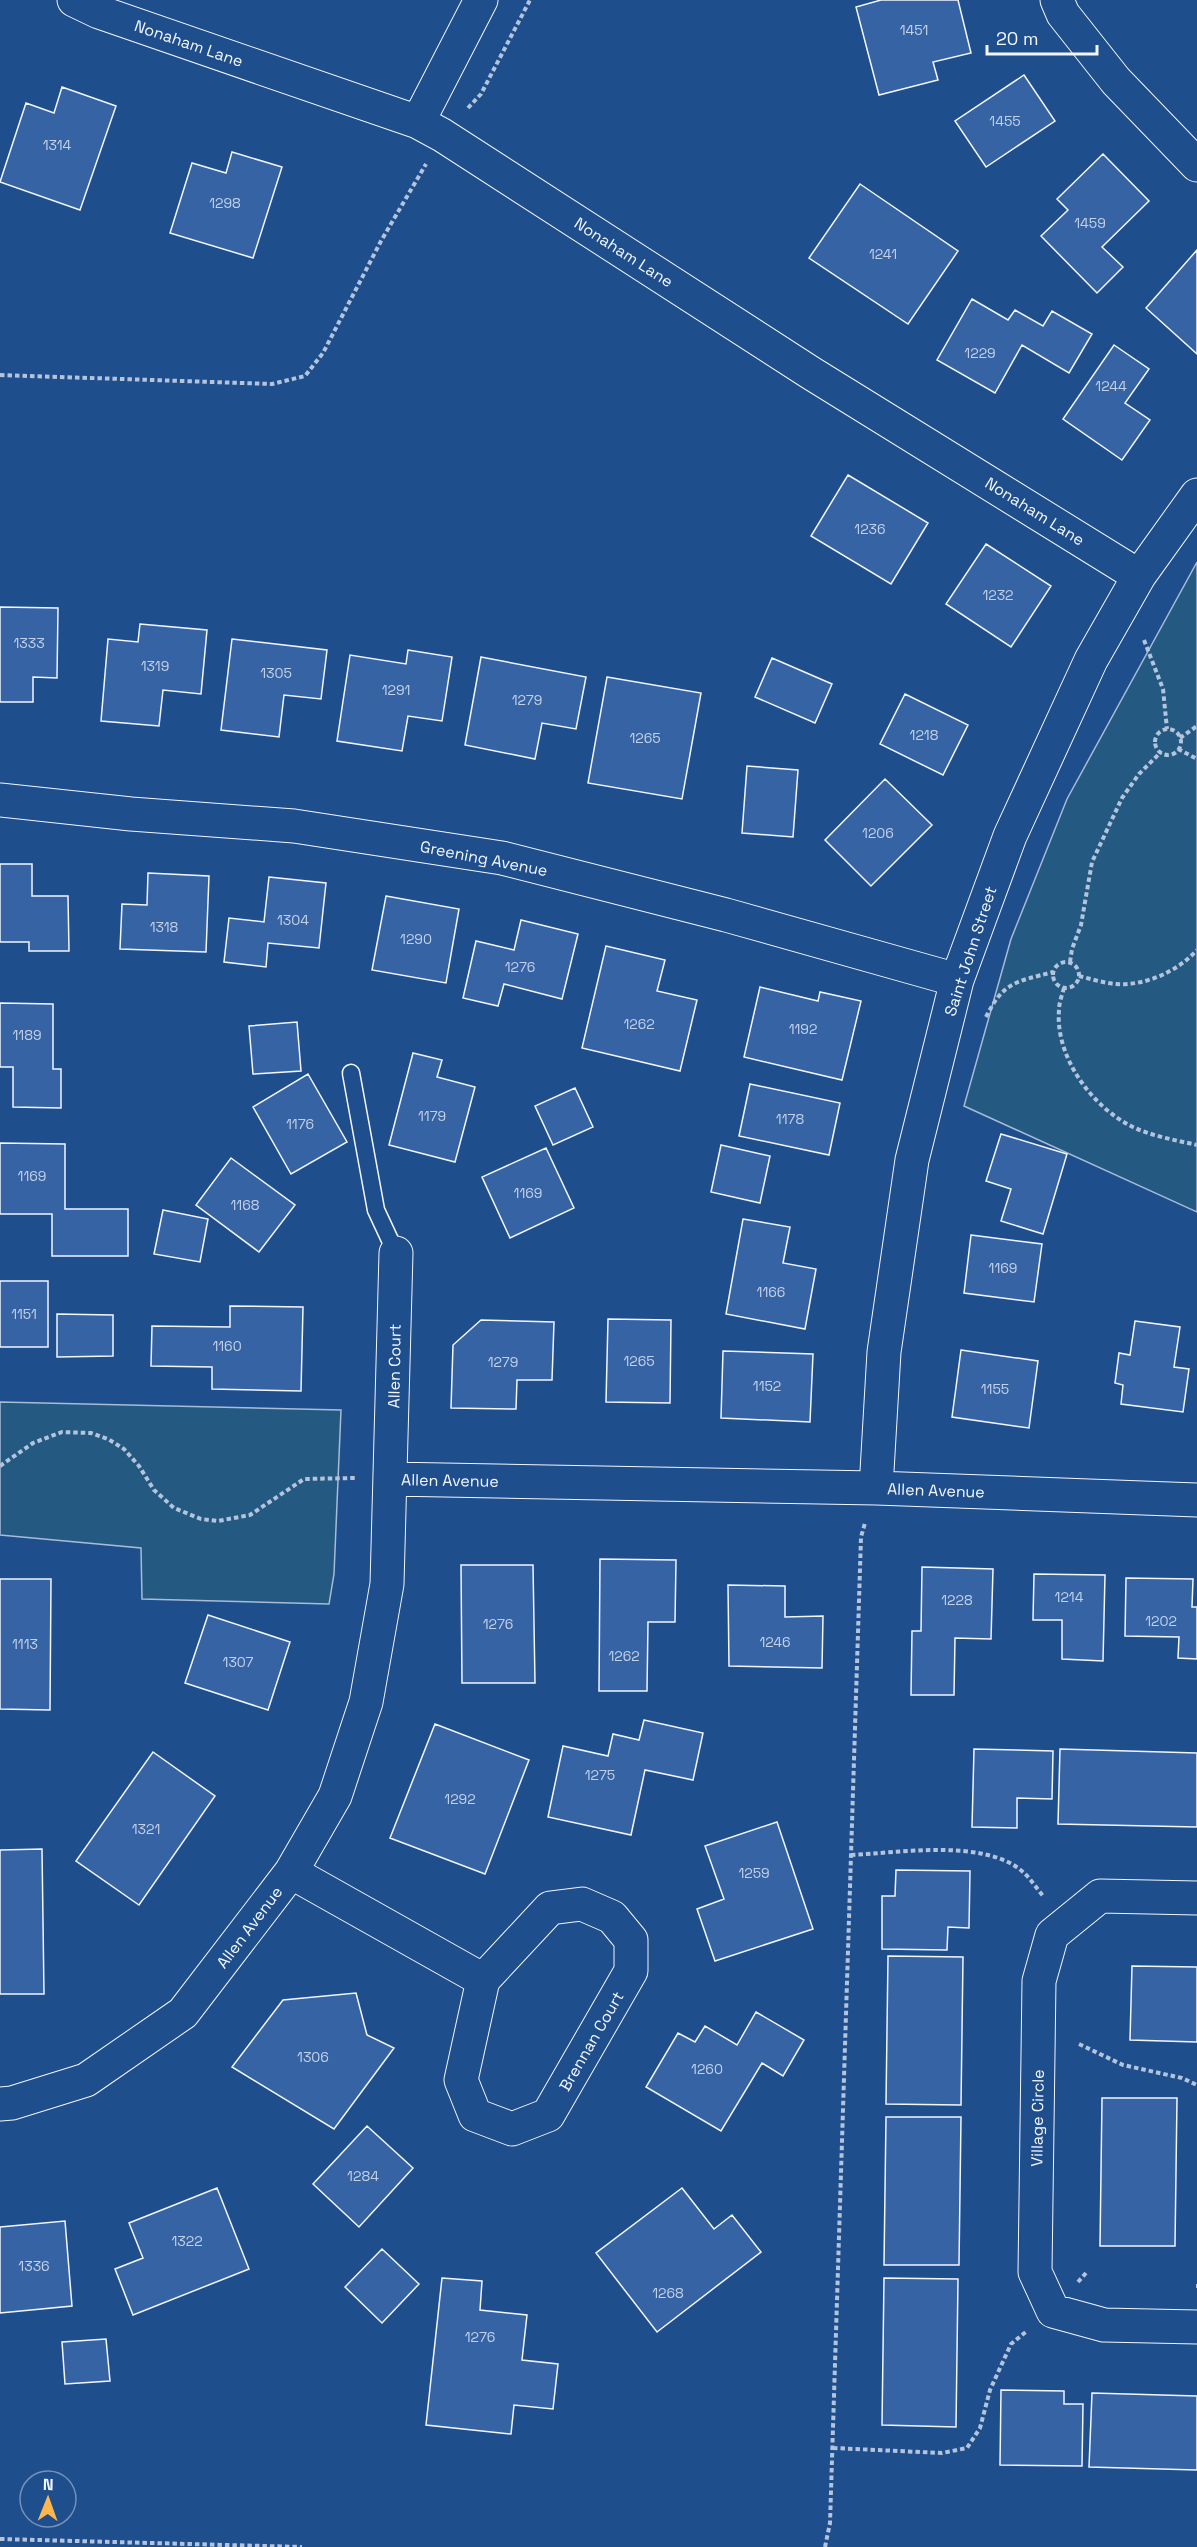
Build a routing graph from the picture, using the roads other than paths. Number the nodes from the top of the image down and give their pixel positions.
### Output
1 (74, 0) edge
2 (481, 0) edge
3 (1057, 0) edge
4 (430, 128) junction
5 (1197, 165) edge
6 (1197, 495) edge
7 (1138, 576) junction
8 (0, 800) edge
9 (953, 995) junction
10 (351, 1073) dead end
11 (396, 1253) joint
12 (392, 1479) junction
13 (876, 1488) junction
14 (1197, 1500) edge
15 (291, 1872) junction
16 (1197, 1898) edge
17 (483, 1980) junction
18 (0, 2104) edge
19 (1197, 2327) edge

1 - 4 street, Nonaham Lane
2 - 4 street
3 - 5 street
4 - 7 street, Nonaham Lane
6 - 7 street, Saint John Street
7 - 9 street, Saint John Street
8 - 9 street, Greening Avenue
9 - 13 street, Saint John Street
10 - 11 lane
11 - 12 street, Allen Court
12 - 13 street, Allen Avenue
12 - 15 street, Allen Avenue
13 - 14 street, Allen Avenue
15 - 17 street
15 - 18 street, Allen Avenue
16 - 19 street, Village Circle
17 - 17 street, Brennan Court

